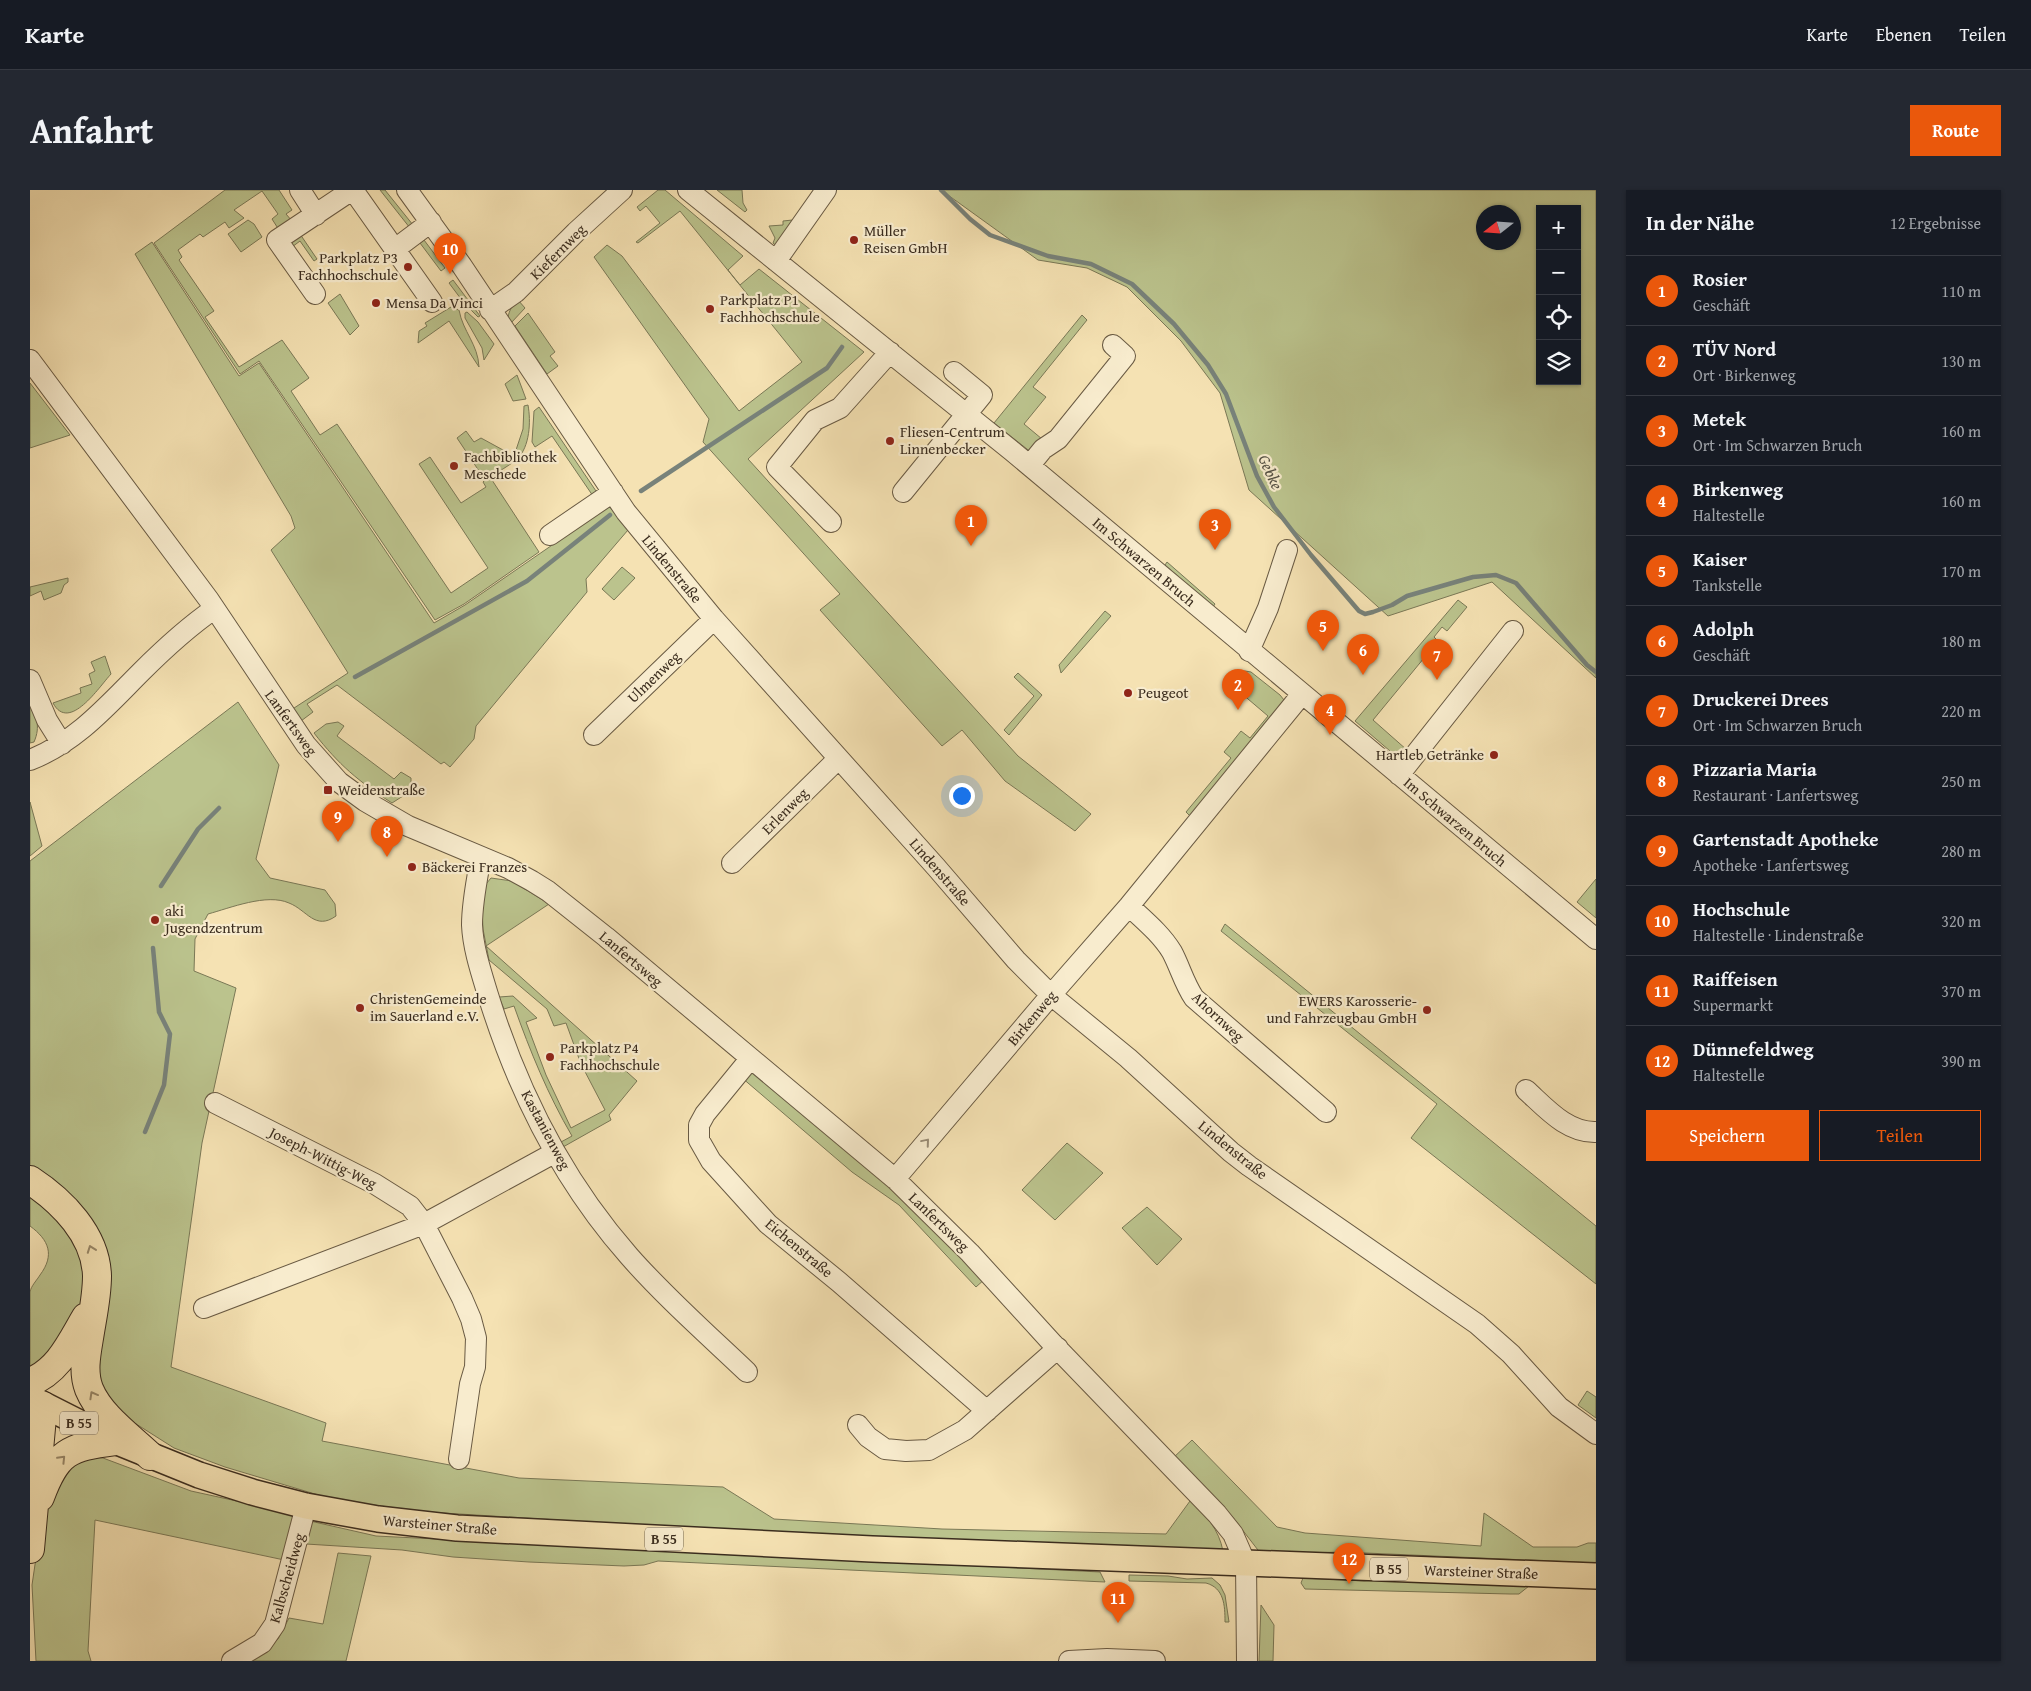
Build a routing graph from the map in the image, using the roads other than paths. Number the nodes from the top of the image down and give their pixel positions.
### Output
1 (300, 190) edge
2 (352, 190) edge
3 (407, 190) edge
4 (622, 190) edge
5 (688, 190) edge
6 (826, 190) edge
7 (316, 214) junction
8 (431, 222) junction
9 (395, 249) junction
10 (776, 261) junction
11 (315, 294) dead end
12 (432, 302) dead end
13 (490, 310) junction
14 (1112, 345) dead end
15 (890, 352) junction
16 (30, 360) edge
17 (954, 372) dead end
18 (966, 414) junction
19 (1030, 466) junction
20 (612, 492) junction
21 (903, 492) dead end
22 (831, 522) dead end
23 (550, 535) dead end
24 (1286, 550) dead end
25 (214, 609) junction
26 (714, 619) junction
27 (1513, 631) dead end
28 (1249, 651) junction
29 (30, 680) edge
30 (1302, 694) junction
31 (594, 735) dead end
32 (62, 744) junction
33 (838, 758) junction
34 (30, 760) edge
35 (1399, 775) junction
36 (481, 857) junction
37 (732, 863) dead end
38 (1129, 906) junction
39 (1596, 939) edge
40 (1051, 995) junction
41 (750, 1058) junction
42 (1526, 1090) dead end
43 (215, 1103) dead end
44 (1326, 1112) dead end
45 (1596, 1132) edge
46 (554, 1152) junction
47 (895, 1179) junction
48 (30, 1180) edge
49 (424, 1224) junction
50 (96, 1297) junction
51 (204, 1308) dead end
52 (1058, 1348) junction
53 (747, 1372) dead end
54 (30, 1382) edge
55 (37, 1402) edge
56 (987, 1411) junction
57 (858, 1425) dead end
58 (1596, 1434) edge
59 (115, 1441) junction
60 (150, 1456) junction
61 (459, 1459) dead end
62 (306, 1506) junction
63 (33, 1517) junction
64 (30, 1549) edge
65 (1246, 1564) junction
66 (1596, 1576) edge
67 (232, 1661) edge
68 (1069, 1661) edge
69 (1156, 1661) edge
70 (1247, 1661) edge

1 - 7 street
2 - 7 street
2 - 9 street
3 - 8 street, Lindenstraße
4 - 13 street, Kiefernweg
5 - 10 street, Im Schwarzen Bruch
6 - 10 street
7 - 11 street
8 - 9 street
8 - 13 street, Lindenstraße
9 - 12 street
10 - 15 street, Im Schwarzen Bruch
13 - 20 street, Lindenstraße
14 - 19 street
15 - 18 street, Im Schwarzen Bruch
15 - 22 street
16 - 25 street, Lanfertsweg
17 - 18 street
18 - 19 street, Im Schwarzen Bruch
18 - 21 street
19 - 28 street, Im Schwarzen Bruch
20 - 23 street
20 - 26 street, Lindenstraße
24 - 28 street
25 - 32 street
25 - 36 street, Lanfertsweg
26 - 31 street, Ulmenweg
26 - 33 street, Lindenstraße
27 - 35 street
28 - 30 street, Im Schwarzen Bruch
29 - 32 street
30 - 35 street, Im Schwarzen Bruch
30 - 38 street, Birkenweg
32 - 34 street
33 - 37 street, Erlenweg
33 - 40 street, Lindenstraße
35 - 39 street, Im Schwarzen Bruch
36 - 41 street, Lanfertsweg
36 - 46 street, Kastanienweg
38 - 40 street, Birkenweg
38 - 44 street, Ahornweg
47 -> 40 street, Birkenweg
40 - 58 street, Lindenstraße
41 - 47 street, Lanfertsweg
41 - 56 street, Eichenstraße
42 - 45 street
43 - 49 street, Joseph-Wittig-Weg
46 - 49 street
46 - 53 street, Kastanienweg
47 - 52 street, Lanfertsweg
50 -> 48 highway
49 - 51 street
49 - 61 street, Joseph-Wittig-Weg
50 - 54 highway
60 -> 50 highway
52 - 56 street
52 - 65 street, Lanfertsweg
55 - 59 main road, Warsteiner Straße / B 55
55 - 63 highway
56 - 57 street
59 - 60 main road, Warsteiner Straße / B 55
63 -> 59 highway
60 - 62 main road, Warsteiner Straße / B 55
62 - 65 main road, Warsteiner Straße / B 55
62 - 67 street, Kalbscheidweg
63 - 64 highway
65 - 66 main road, Warsteiner Straße / B 55
65 - 70 street
68 - 69 street

